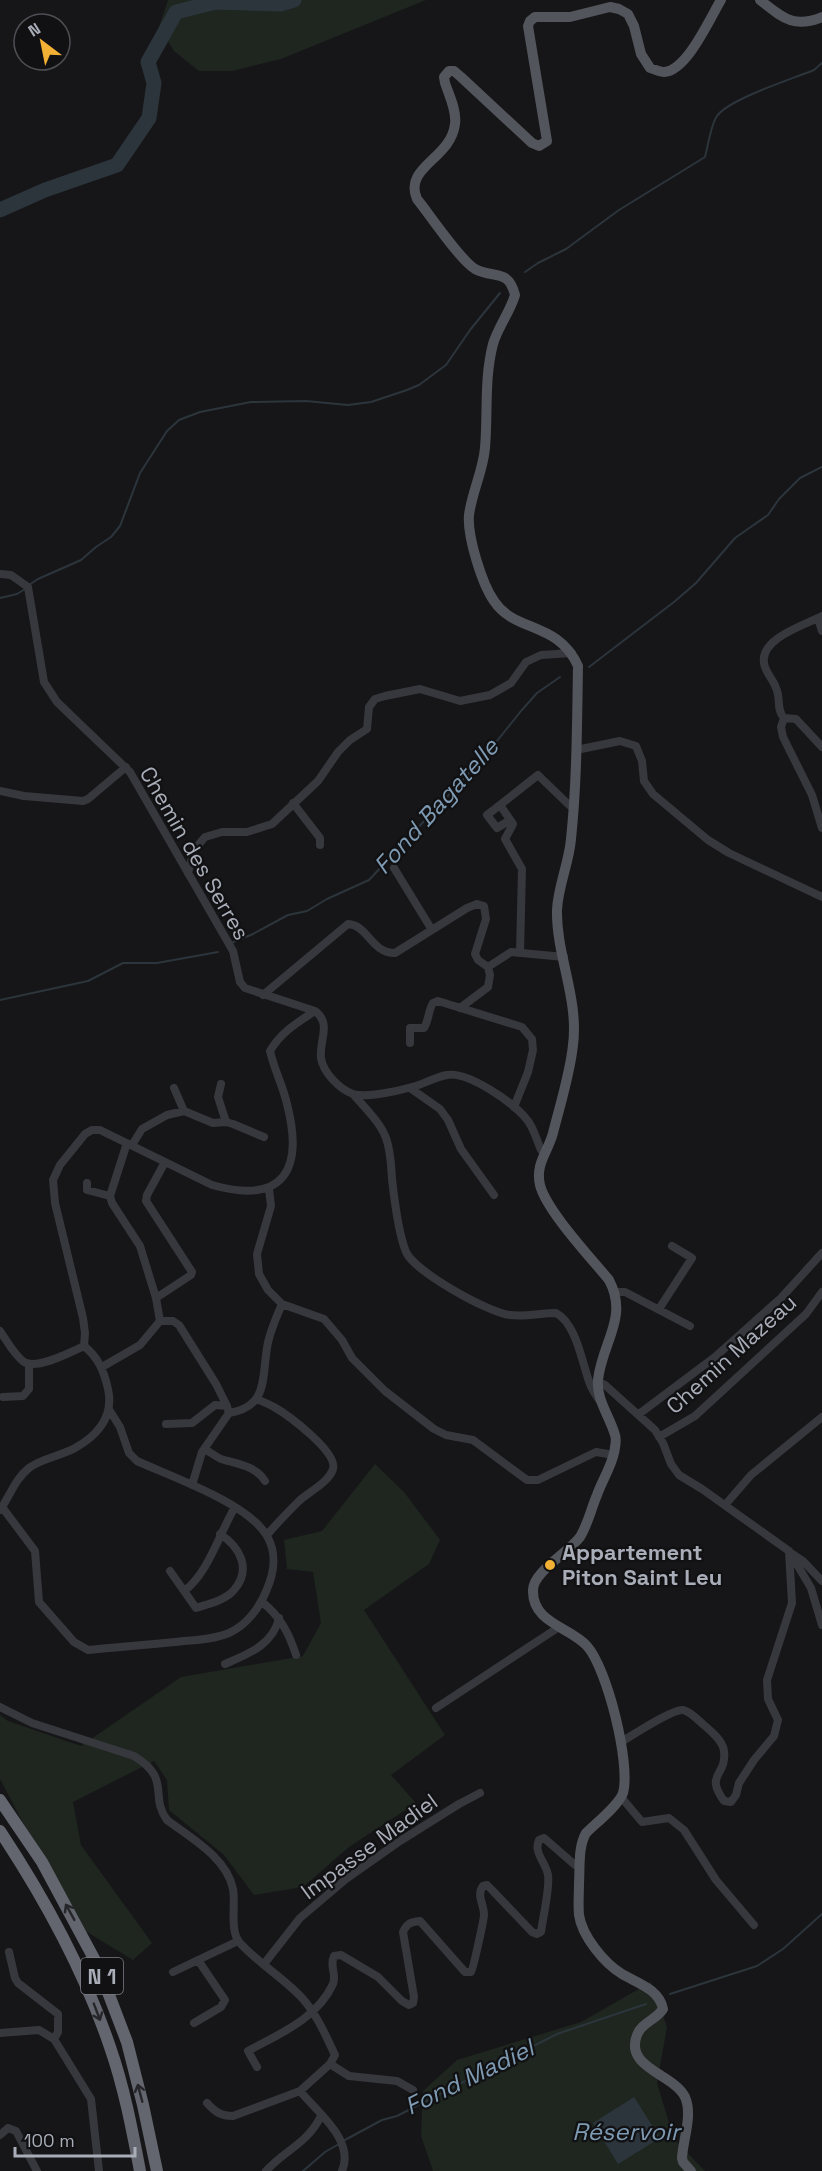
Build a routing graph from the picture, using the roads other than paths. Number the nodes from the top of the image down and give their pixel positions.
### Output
1 (721, 0) edge
2 (760, 0) edge
3 (822, 17) edge
4 (0, 574) edge
5 (820, 617) edge
6 (822, 631) edge
7 (572, 653) junction
8 (784, 718) junction
9 (822, 747) edge
10 (576, 750) junction
11 (126, 767) junction
12 (0, 791) edge
13 (294, 803) junction
14 (500, 805) junction
15 (573, 807) junction
16 (510, 820) junction
17 (822, 828) edge
18 (320, 845) dead end
19 (394, 868) dead end
20 (188, 873) junction
21 (822, 897) edge
22 (432, 930) junction
23 (520, 953) junction
24 (564, 957) junction
25 (488, 967) junction
26 (263, 995) junction
27 (460, 1008) junction
28 (315, 1011) junction
29 (410, 1043) dead end
30 (221, 1084) dead end
31 (174, 1088) dead end
32 (410, 1088) junction
33 (353, 1094) junction
34 (514, 1107) junction
35 (184, 1111) junction
36 (226, 1122) junction
37 (264, 1137) dead end
38 (130, 1144) junction
39 (544, 1153) junction
40 (165, 1162) junction
41 (87, 1183) dead end
42 (269, 1189) junction
43 (494, 1195) dead end
44 (110, 1196) junction
45 (672, 1246) dead end
46 (822, 1253) edge
47 (615, 1292) junction
48 (822, 1292) edge
49 (156, 1298) junction
50 (282, 1304) junction
51 (659, 1309) junction
52 (160, 1321) junction
53 (690, 1326) dead end
54 (0, 1331) edge
55 (84, 1346) junction
56 (29, 1364) junction
57 (102, 1367) junction
58 (598, 1382) junction
59 (3, 1397) dead end
60 (257, 1400) junction
61 (604, 1407) junction
62 (228, 1410) junction
63 (110, 1411) junction
64 (639, 1414) junction
65 (822, 1417) edge
66 (166, 1424) dead end
67 (659, 1437) junction
68 (204, 1449) junction
69 (614, 1455) junction
70 (265, 1481) dead end
71 (192, 1485) junction
72 (725, 1505) junction
73 (235, 1507) junction
74 (1, 1509) edge
75 (220, 1534) junction
76 (267, 1535) junction
77 (789, 1551) junction
78 (170, 1571) dead end
79 (822, 1581) edge
80 (184, 1591) junction
81 (262, 1602) junction
82 (279, 1617) junction
83 (822, 1625) edge
84 (559, 1627) junction
85 (296, 1655) dead end
86 (225, 1664) dead end
87 (0, 1707) edge
88 (436, 1708) dead end
89 (621, 1742) junction
90 (480, 1793) dead end
91 (621, 1797) junction
92 (0, 1800) edge
93 (0, 1832) edge
94 (580, 1865) junction
95 (753, 1925) dead end
96 (238, 1941) junction
97 (9, 1952) dead end
98 (198, 1960) junction
99 (264, 1964) junction
100 (173, 1972) dead end
101 (313, 2012) junction
102 (194, 2023) dead end
103 (0, 2033) edge
104 (54, 2039) junction
105 (330, 2064) junction
106 (257, 2067) dead end
107 (413, 2090) dead end
108 (300, 2091) junction
109 (207, 2103) dead end
110 (321, 2116) junction
111 (0, 2135) edge
112 (38, 2171) edge
113 (99, 2171) edge
114 (140, 2171) edge
115 (157, 2171) edge
116 (266, 2171) edge
117 (342, 2171) edge
118 (691, 2171) edge

1 - 7 main road
2 - 3 main road
4 - 11 street, Chemin des Serres
5 - 6 street
5 - 8 street
7 - 10 main road
7 - 13 street
8 - 9 street
8 - 17 street
10 - 15 main road
10 - 21 street
11 - 12 street, Chemin des Serres
11 - 20 street, Chemin des Serres
13 - 18 street
13 - 20 street
14 - 15 street
14 - 16 street
14 - 16 street
15 - 24 main road
16 - 23 street
19 - 22 street
20 - 26 street, Chemin des Serres
22 - 25 street
22 - 26 street
23 - 24 street
23 - 25 street
24 - 39 main road
25 - 27 street
26 - 28 street, Chemin des Serres
27 - 29 street
27 - 34 street
28 - 33 street
28 - 42 street
30 - 36 street
31 - 35 street
32 - 33 street
32 - 34 street
32 - 43 street
33 - 61 street
34 - 39 street
35 - 36 street
35 - 38 street
36 - 37 street
38 - 40 street
38 - 44 street
38 - 55 street
39 - 47 main road
40 - 42 street
40 - 49 street
41 - 44 street
42 - 50 street
44 - 49 street
45 - 51 street
46 - 64 street
47 - 51 street
47 - 58 main road
48 - 67 street, Chemin Mazeau
49 - 52 street
50 - 60 street
50 - 69 street
51 - 53 street
52 - 57 street
52 - 62 street
54 - 56 street
55 - 56 street
55 - 57 street
56 - 59 street
57 - 63 street
58 - 61 main road
58 - 64 street, Chemin Mazeau
60 - 62 street
60 - 76 street
61 - 69 main road
62 - 66 street
62 - 68 street
63 - 71 street
63 - 74 street
64 - 67 street, Chemin Mazeau
65 - 72 street
67 - 72 street, Chemin Mazeau
68 - 70 street
68 - 71 street
69 - 84 main road
71 - 73 street
72 - 77 street, Chemin Mazeau
73 - 75 street
73 - 76 street
74 - 81 street
75 - 80 street
75 - 80 street
76 - 81 street
77 - 79 street
77 - 83 street, Chemin Mazeau
77 - 89 street
78 - 80 street
81 - 82 street
82 - 85 street
82 - 86 street
84 - 88 street
84 - 89 main road
87 - 96 street
89 - 91 main road
90 - 99 street, Impasse Madiel
91 - 94 main road
91 - 95 street
115 -> 92 highway, N 1
93 -> 114 highway, N 1
94 - 101 street
94 - 118 main road
96 - 98 street
96 - 99 street
97 - 104 street
98 - 100 street
98 - 102 street
99 - 101 street
101 - 105 street
101 - 106 street
103 - 104 street
104 - 113 street
105 - 107 street
105 - 108 street
108 - 109 street
108 - 110 street
110 - 116 street
110 - 117 street
111 - 112 street

